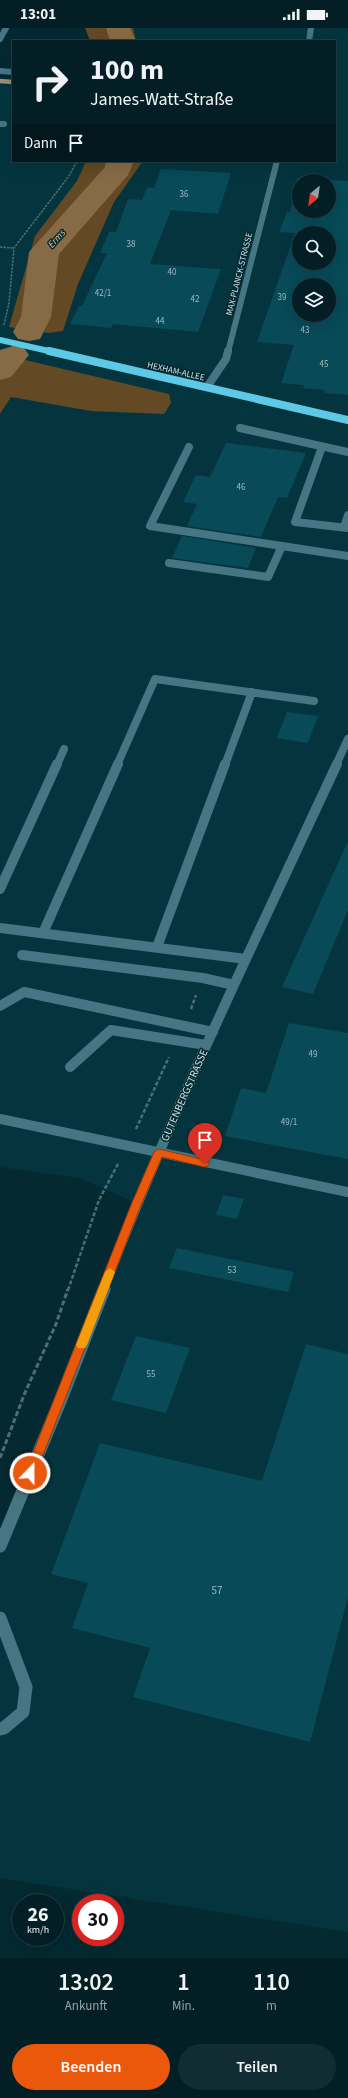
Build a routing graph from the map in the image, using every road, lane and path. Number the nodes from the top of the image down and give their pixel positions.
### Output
1 (6, 28) edge
2 (310, 28) edge
3 (0, 39) edge
4 (309, 40) edge
5 (0, 71) edge
6 (12, 72) edge
7 (76, 162) edge
8 (277, 162) edge
9 (0, 246) edge
10 (14, 248) junction
11 (1, 328) edge
12 (0, 340) edge
13 (206, 387) junction
14 (348, 420) edge
15 (240, 428) dead end
16 (189, 447) dead end
17 (322, 447) junction
18 (348, 452) edge
19 (348, 515) edge
20 (346, 528) edge
21 (282, 546) junction
22 (348, 556) edge
23 (169, 563) dead end
24 (252, 692) junction
25 (314, 702) dead end
26 (348, 739) edge
27 (64, 749) dead end
28 (0, 889) edge
29 (0, 928) edge
30 (42, 933) junction
31 (157, 947) junction
32 (22, 955) dead end
33 (246, 959) junction
34 (204, 978) junction
35 (234, 985) junction
36 (0, 1006) edge
37 (184, 1025) junction
38 (212, 1032) junction
39 (176, 1040) junction
40 (206, 1045) junction
41 (70, 1068) dead end
42 (0, 1119) edge
43 (128, 1145) junction
44 (159, 1152) junction
45 (348, 1192) edge
46 (0, 1458) edge
47 (0, 1546) edge
48 (0, 1618) edge
49 (0, 1729) edge

1 - 3 street
2 - 4 street
5 - 6 street
7 - 10 path
8 - 13 street, MAX-PLANCK-STRASSE
9 - 10 path
10 - 11 path
12 - 13 main road, HEXHAM-ALLEE
13 - 14 main road, HEXHAM-ALLEE
15 - 17 street
16 - 21 street
17 - 18 street
17 - 20 street
19 - 20 street
21 - 22 street
21 - 23 street
24 - 25 street
24 - 30 street
24 - 31 street
26 - 33 street, GUTENBERGSTRASSE
27 - 28 street
29 - 30 street
30 - 31 street
31 - 33 street
32 - 34 street
33 - 35 street, GUTENBERGSTRASSE
34 - 35 street
34 - 37 path
35 - 38 street, GUTENBERGSTRASSE
36 - 37 street
37 - 38 street
38 - 40 street, GUTENBERGSTRASSE
39 - 40 street
39 - 41 street
39 - 43 path
40 - 44 street, GUTENBERGSTRASSE
42 - 43 street
43 - 44 street
43 - 46 path
44 - 45 street
44 - 47 street, GUTENBERGSTRASSE
48 - 49 street

